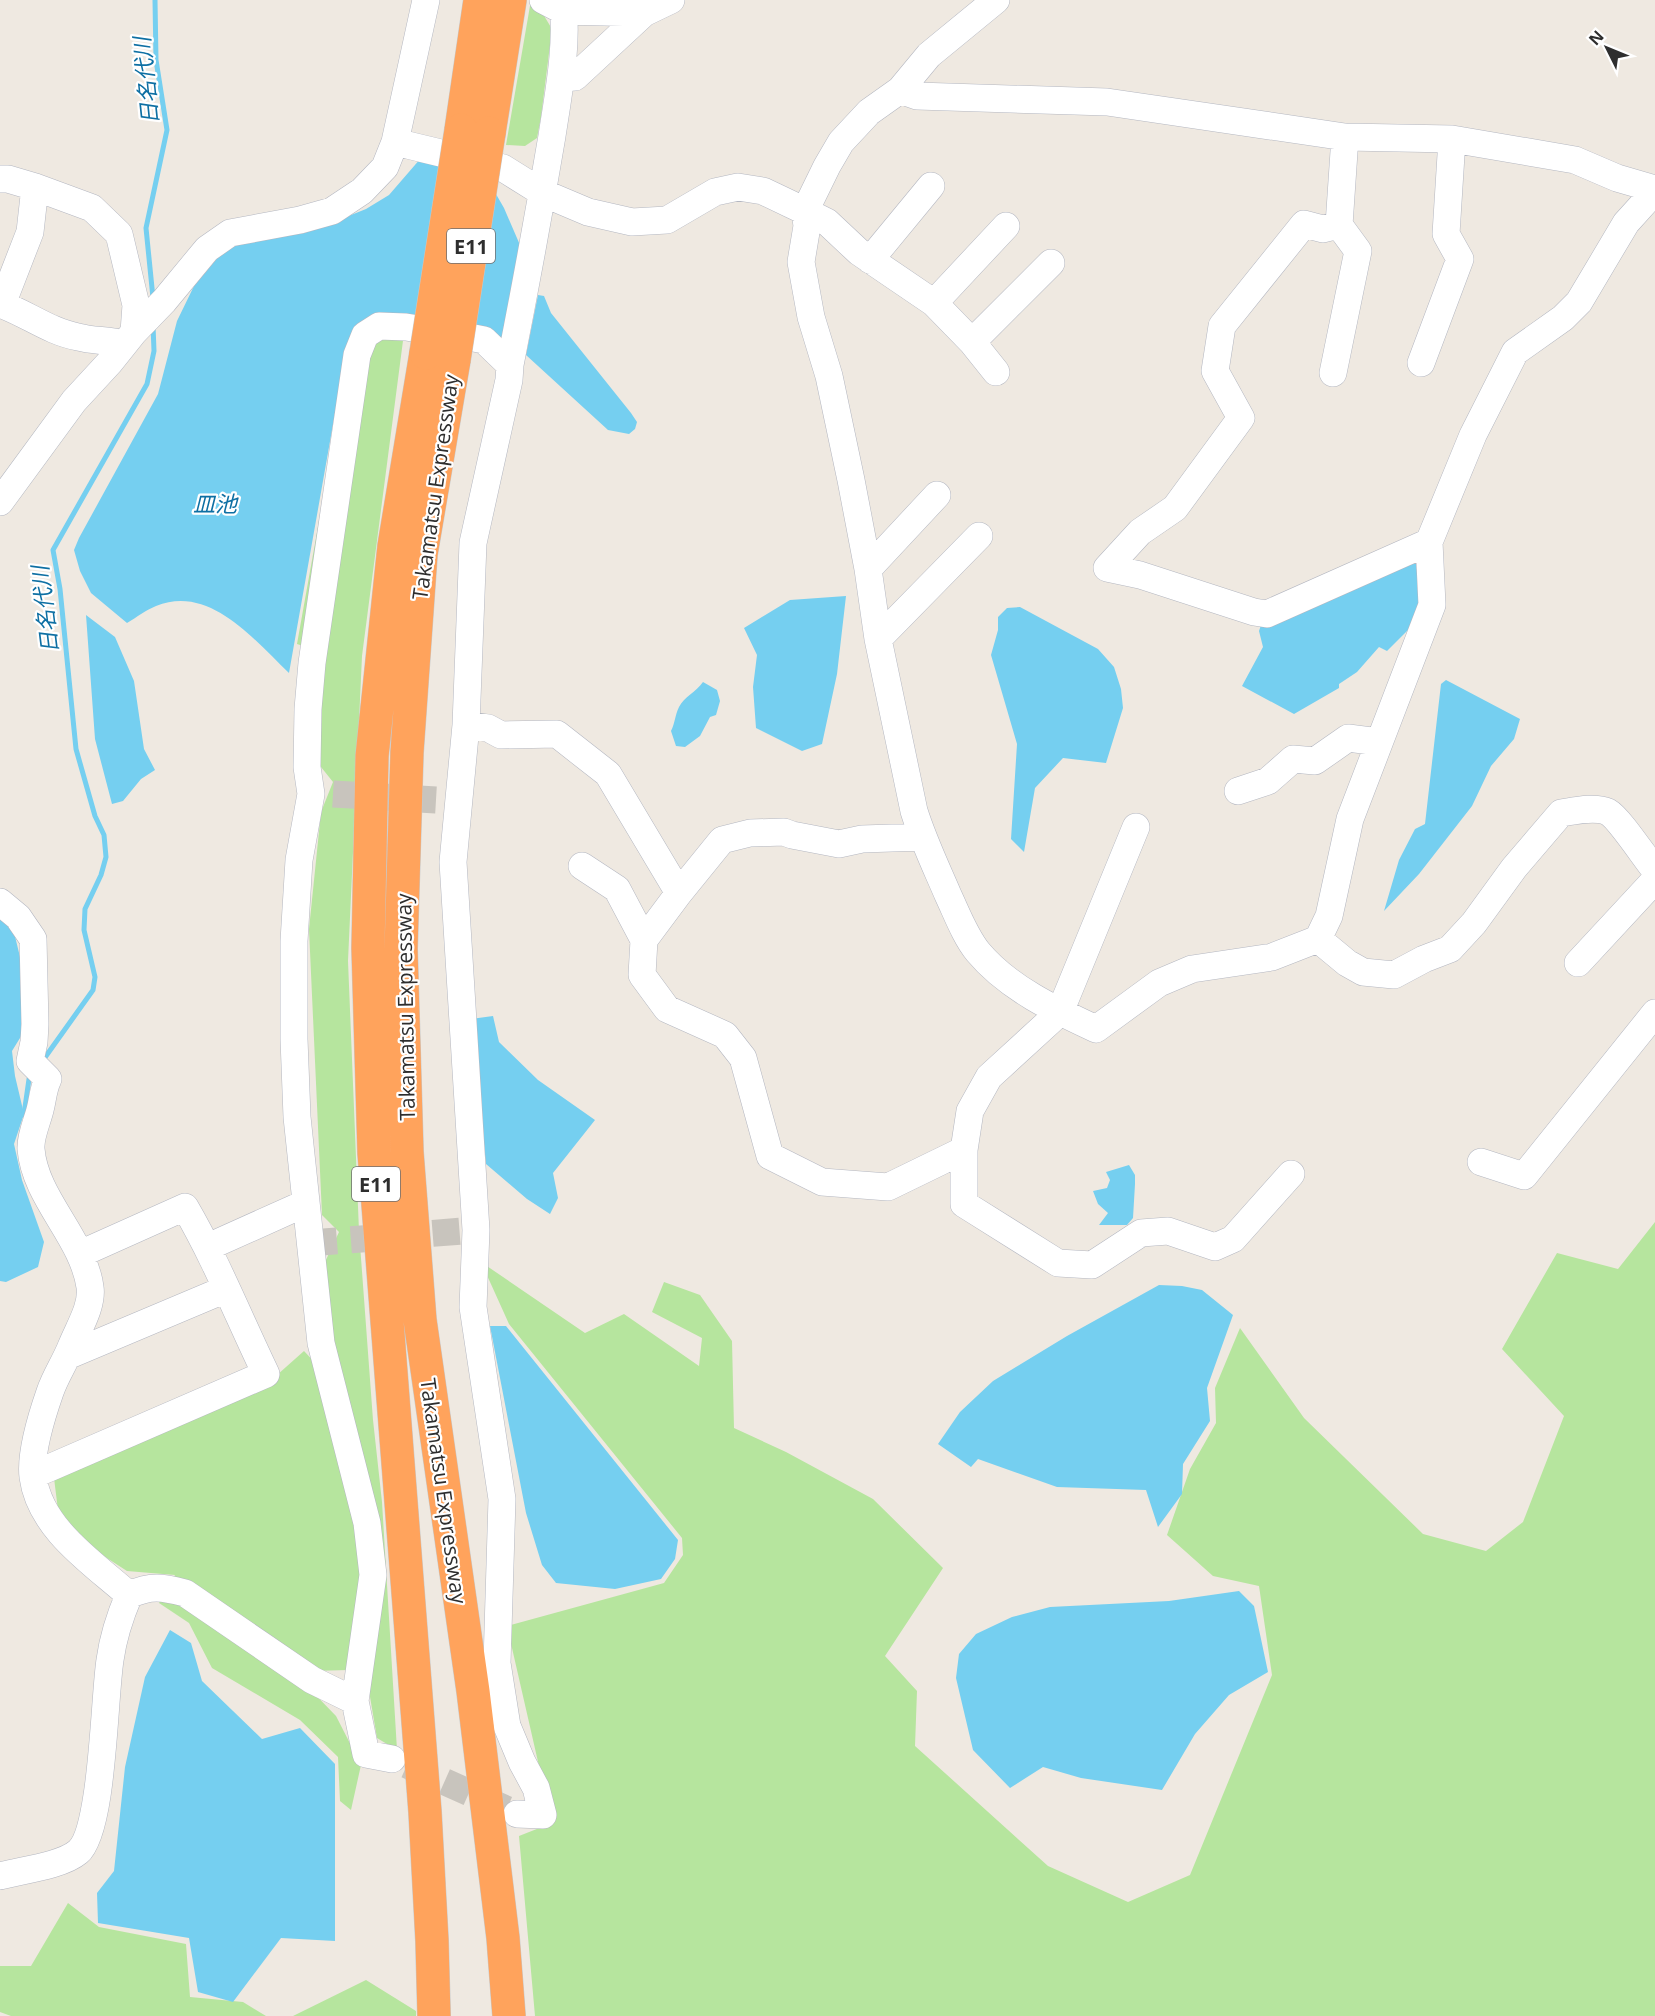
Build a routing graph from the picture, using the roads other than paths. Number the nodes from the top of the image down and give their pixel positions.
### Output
1 (426, 0) edge
2 (480, 0) edge
3 (510, 0) edge
4 (672, 0) edge
5 (996, 0) edge
6 (557, 4) edge
7 (644, 13) junction
8 (561, 78) junction
9 (900, 90) junction
10 (475, 131) junction
11 (1345, 137) junction
12 (1452, 139) junction
13 (395, 142) junction
14 (0, 179) edge
15 (931, 186) dead end
16 (35, 187) junction
17 (1655, 190) edge
18 (543, 193) junction
19 (806, 212) junction
20 (1340, 225) junction
21 (1006, 226) dead end
22 (870, 260) junction
23 (1051, 262) dead end
24 (934, 303) junction
25 (1, 304) edge
26 (142, 324) junction
27 (972, 342) junction
28 (440, 356) junction
29 (1421, 363) dead end
30 (510, 365) junction
31 (996, 372) dead end
32 (1333, 373) dead end
33 (937, 495) dead end
34 (0, 502) edge
35 (979, 536) dead end
36 (1429, 542) junction
37 (868, 569) junction
38 (878, 639) junction
39 (466, 725) junction
40 (1379, 742) junction
41 (1238, 792) dead end
42 (1136, 827) dead end
43 (922, 837) junction
44 (582, 866) dead end
45 (1655, 870) edge
46 (1655, 880) edge
47 (679, 893) junction
48 (0, 902) edge
49 (1318, 939) junction
50 (644, 940) junction
51 (1578, 963) dead end
52 (1059, 1012) junction
53 (1655, 1013) edge
54 (964, 1150) junction
55 (1481, 1162) dead end
56 (1291, 1174) dead end
57 (306, 1203) junction
58 (208, 1247) junction
59 (80, 1254) junction
60 (226, 1289) junction
61 (67, 1356) junction
62 (33, 1475) junction
63 (129, 1595) junction
64 (355, 1701) junction
65 (392, 1759) tunnel mouth
66 (517, 1814) tunnel mouth
67 (0, 1876) edge
68 (434, 2016) edge
69 (509, 2016) edge

1 - 13 street
2 - 10 highway, Takamatsu Expressway / E11
3 - 10 highway, Takamatsu Expressway / E11
4 - 7 street
5 - 9 street
6 - 7 street
6 - 8 street
7 - 8 street
8 - 18 street
9 - 11 street
9 - 19 street
10 - 28 highway, Takamatsu Expressway / E11, bridge
11 - 12 street
11 - 20 street
12 - 17 street
12 - 29 street
13 - 18 street
13 - 26 street
14 - 16 street
15 - 22 street
16 - 25 street
16 - 26 street
17 - 36 street
18 - 19 street
18 - 30 street
19 - 22 street
19 - 37 street
20 - 32 street
20 - 36 street
21 - 24 street
22 - 24 street
23 - 27 street
24 - 27 street
25 - 26 street
26 - 34 street
27 - 31 street
28 - 68 highway, Takamatsu Expressway / E11
28 - 69 highway, Takamatsu Expressway / E11
30 - 39 street
30 - 57 street
33 - 37 street
35 - 38 street
36 - 40 street
37 - 38 street
38 - 43 street
39 - 47 street
39 - 66 street
40 - 41 street
40 - 49 street
42 - 52 street
43 - 47 street
43 - 52 street
44 - 50 street
45 - 49 street
46 - 51 street
47 - 50 street
48 - 59 street
49 - 52 street
50 - 54 street
52 - 54 street
53 - 55 street
54 - 56 street
57 - 58 street
57 - 64 street
58 - 59 street
58 - 60 street
59 - 61 street
60 - 61 street
60 - 62 street
61 - 62 street
62 - 63 street
63 - 64 street
63 - 67 street
64 - 65 street

